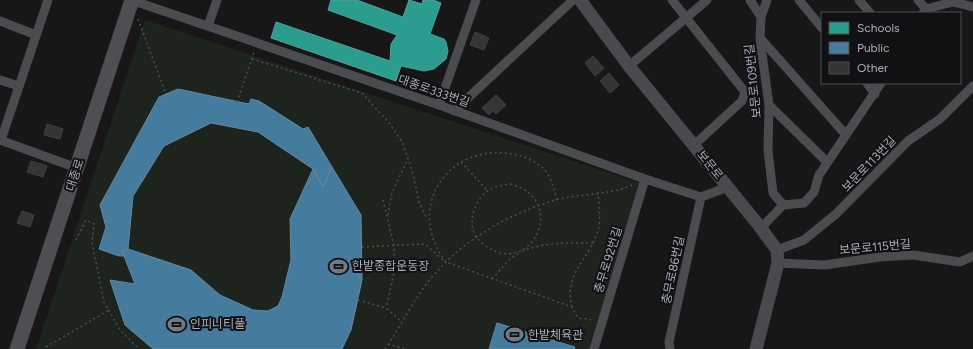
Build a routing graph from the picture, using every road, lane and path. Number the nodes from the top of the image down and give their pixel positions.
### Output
1 (48, 0) edge
2 (131, 0) edge
3 (217, 0) edge
4 (476, 0) edge
5 (573, 0) edge
6 (580, 0) edge
7 (672, 0) edge
8 (707, 0) edge
9 (750, 0) edge
10 (767, 0) edge
11 (799, 0) edge
12 (859, 0) edge
13 (918, 0) edge
14 (973, 7) edge
15 (924, 11) edge
16 (869, 12) edge
17 (761, 17) junction
18 (686, 18) junction
19 (0, 22) edge
20 (208, 26) junction
21 (821, 27) edge
22 (36, 35) junction
23 (760, 39) junction
24 (257, 43) junction
25 (252, 59) junction
26 (629, 66) junction
27 (0, 80) edge
28 (868, 84) edge
29 (880, 84) edge
30 (19, 86) junction
31 (973, 86) edge
32 (166, 94) dead end
33 (875, 94) junction
34 (237, 102) dead end
35 (439, 105) junction
36 (769, 105) junction
37 (454, 111) junction
38 (846, 135) junction
39 (0, 140) edge
40 (694, 145) junction
41 (408, 159) junction
42 (461, 162) junction
43 (827, 162) junction
44 (77, 168) junction
45 (645, 179) junction
46 (728, 187) junction
47 (488, 192) junction
48 (598, 192) junction
49 (701, 197) junction
50 (383, 200) dead end
51 (557, 200) junction
52 (783, 205) junction
53 (538, 206) junction
54 (387, 216) junction
55 (428, 221) junction
56 (761, 228) junction
57 (476, 238) junction
58 (76, 240) dead end
59 (593, 243) junction
60 (394, 246) junction
61 (362, 247) dead end
62 (777, 250) junction
63 (520, 252) junction
64 (973, 256) edge
65 (446, 262) junction
66 (778, 264) junction
67 (492, 279) junction
68 (358, 300) dead end
69 (572, 307) junction
70 (386, 308) junction
71 (109, 310) junction
72 (602, 321) junction
73 (402, 322) junction
74 (388, 344) junction
75 (46, 347) dead end
76 (16, 349) edge
77 (139, 349) edge
78 (385, 349) edge
79 (406, 349) edge
80 (594, 349) edge
81 (670, 349) edge
82 (756, 349) edge

1 - 22 street
2 - 20 street, 대종로333번길
2 - 32 path
2 - 44 main road, 대종로
3 - 20 street
4 - 35 street
5 - 37 street
6 - 26 main road, 보문로
7 - 18 street
8 - 18 street
9 - 17 street
10 - 17 street, 보문로109번길
11 - 21 street
12 - 16 street
13 - 15 street
14 - 15 street
17 - 23 street, 보문로109번길
18 - 26 street
18 - 40 street
19 - 22 street
20 - 24 street, 대종로333번길
22 - 30 street
23 - 36 street, 보문로109번길
23 - 38 street
24 - 25 path
24 - 35 street, 대종로333번길
25 - 34 path
25 - 41 path
26 - 40 main road, 보문로
27 - 30 street
28 - 33 street
29 - 33 street
30 - 39 street
31 - 62 street, 보문로113번길
33 - 38 street
35 - 37 street, 대종로333번길
36 - 43 street
36 - 52 street, 보문로109번길
37 - 45 street, 대종로333번길
38 - 43 street
39 - 44 street
40 - 46 main road, 보문로
41 - 54 path
41 - 55 path
42 - 47 path
42 - 51 path
42 - 55 path
43 - 52 street
44 - 76 main road, 대종로
45 - 48 path
45 - 49 street, 대종로333번길
45 - 72 street, 충무로92번길
46 - 49 street
46 - 56 main road, 보문로
47 - 53 path
47 - 57 path
48 - 51 path
48 - 59 path
49 - 81 street, 충무로86번길
50 - 54 path
51 - 53 path
52 - 56 street
53 - 57 path
53 - 63 path
54 - 60 path
55 - 65 path
56 - 62 main road, 보문로
57 - 63 path
57 - 65 path
58 - 71 path
59 - 63 path
59 - 69 path
60 - 61 path
60 - 65 path
60 - 70 path
62 - 66 main road
63 - 67 path
64 - 66 street, 보문로115번길
65 - 67 path
65 - 73 path
66 - 82 main road
67 - 69 path
68 - 70 path
69 - 72 path
70 - 73 path
71 - 75 path
71 - 77 path
72 - 80 street, 충무로92번길
73 - 74 path
74 - 78 path
74 - 79 path

